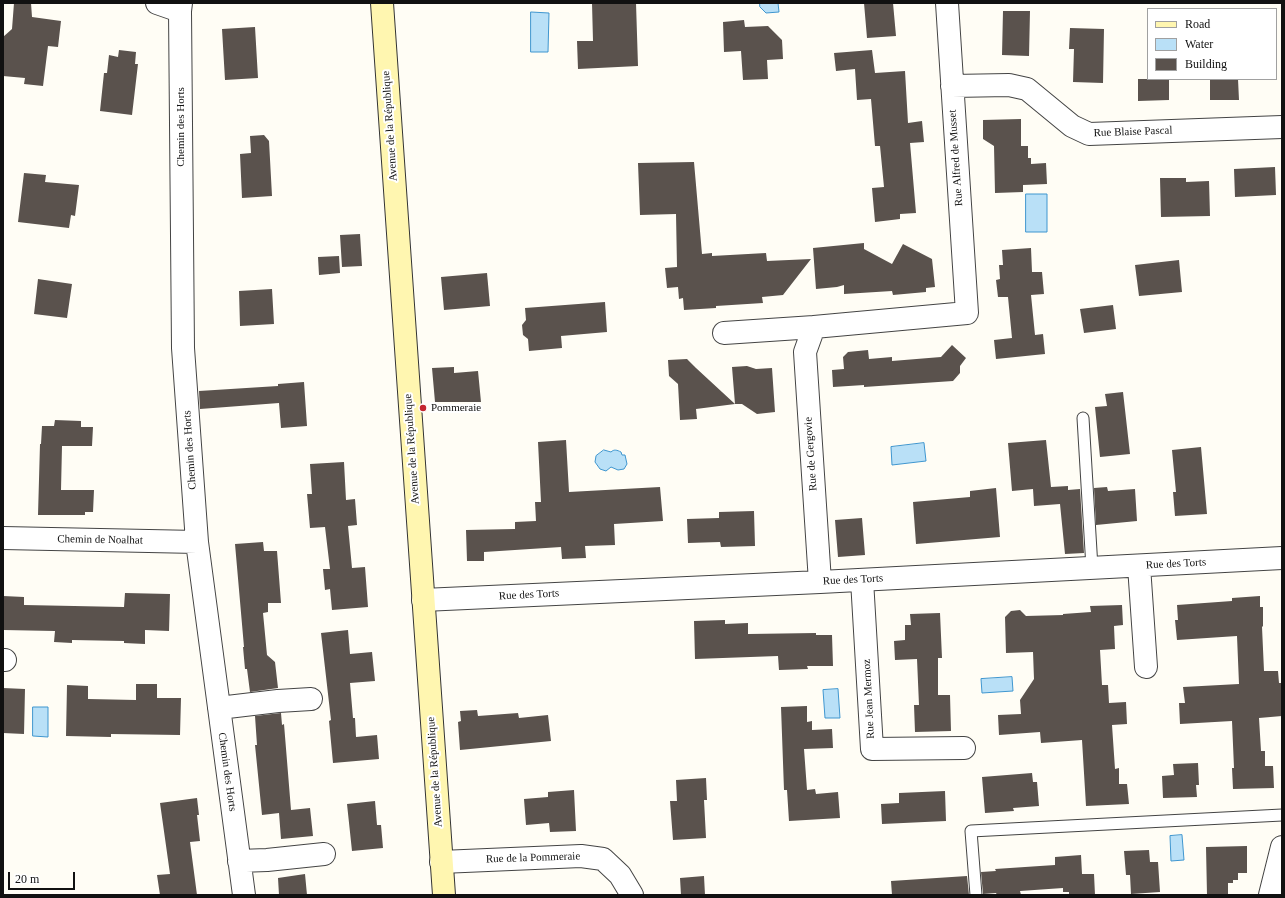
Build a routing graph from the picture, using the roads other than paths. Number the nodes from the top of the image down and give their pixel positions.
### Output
1 (157, 3) edge
2 (382, 3) edge
3 (947, 3) edge
4 (181, 7) edge
5 (952, 86) junction
6 (1282, 127) edge
7 (814, 327) junction
8 (724, 333) dead end
9 (1083, 418) dead end
10 (3, 538) edge
11 (197, 542) junction
12 (1282, 558) edge
13 (1139, 566) junction
14 (1092, 568) junction
15 (862, 580) junction
16 (820, 582) junction
17 (423, 600) junction
18 (1146, 667) dead end
19 (311, 699) dead end
20 (219, 708) junction
21 (964, 748) dead end
22 (1282, 815) edge
23 (1282, 847) edge
24 (324, 854) dead end
25 (239, 861) junction
26 (441, 862) junction
27 (244, 895) edge
28 (444, 895) edge
29 (632, 895) edge
30 (976, 895) edge
31 (1270, 895) edge

1 - 4 street
2 - 17 street, Avenue de la République
3 - 5 street, Rue Alfred de Musset
4 - 11 street, Chemin des Horts
5 - 6 street, Rue Blaise Pascal
5 - 7 street, Rue Alfred de Musset
7 - 8 street
7 - 16 street, Rue de Gergovie
9 - 14 lane
10 - 11 street, Chemin de Noalhat
11 - 20 street, Chemin des Horts
12 - 13 street, Rue des Torts
13 - 14 street, Rue des Torts
13 - 18 street
14 - 15 street, Rue des Torts
15 - 16 street, Rue des Torts
15 - 21 street, Rue Jean Mermoz
16 - 17 street, Rue des Torts
17 - 26 street, Avenue de la République
19 - 20 street
20 - 25 street, Chemin des Horts
22 - 30 lane
23 - 31 street
24 - 25 street
25 - 27 street, Chemin des Horts
26 - 28 street, Avenue de la République
26 - 29 street, Rue de la Pommeraie

